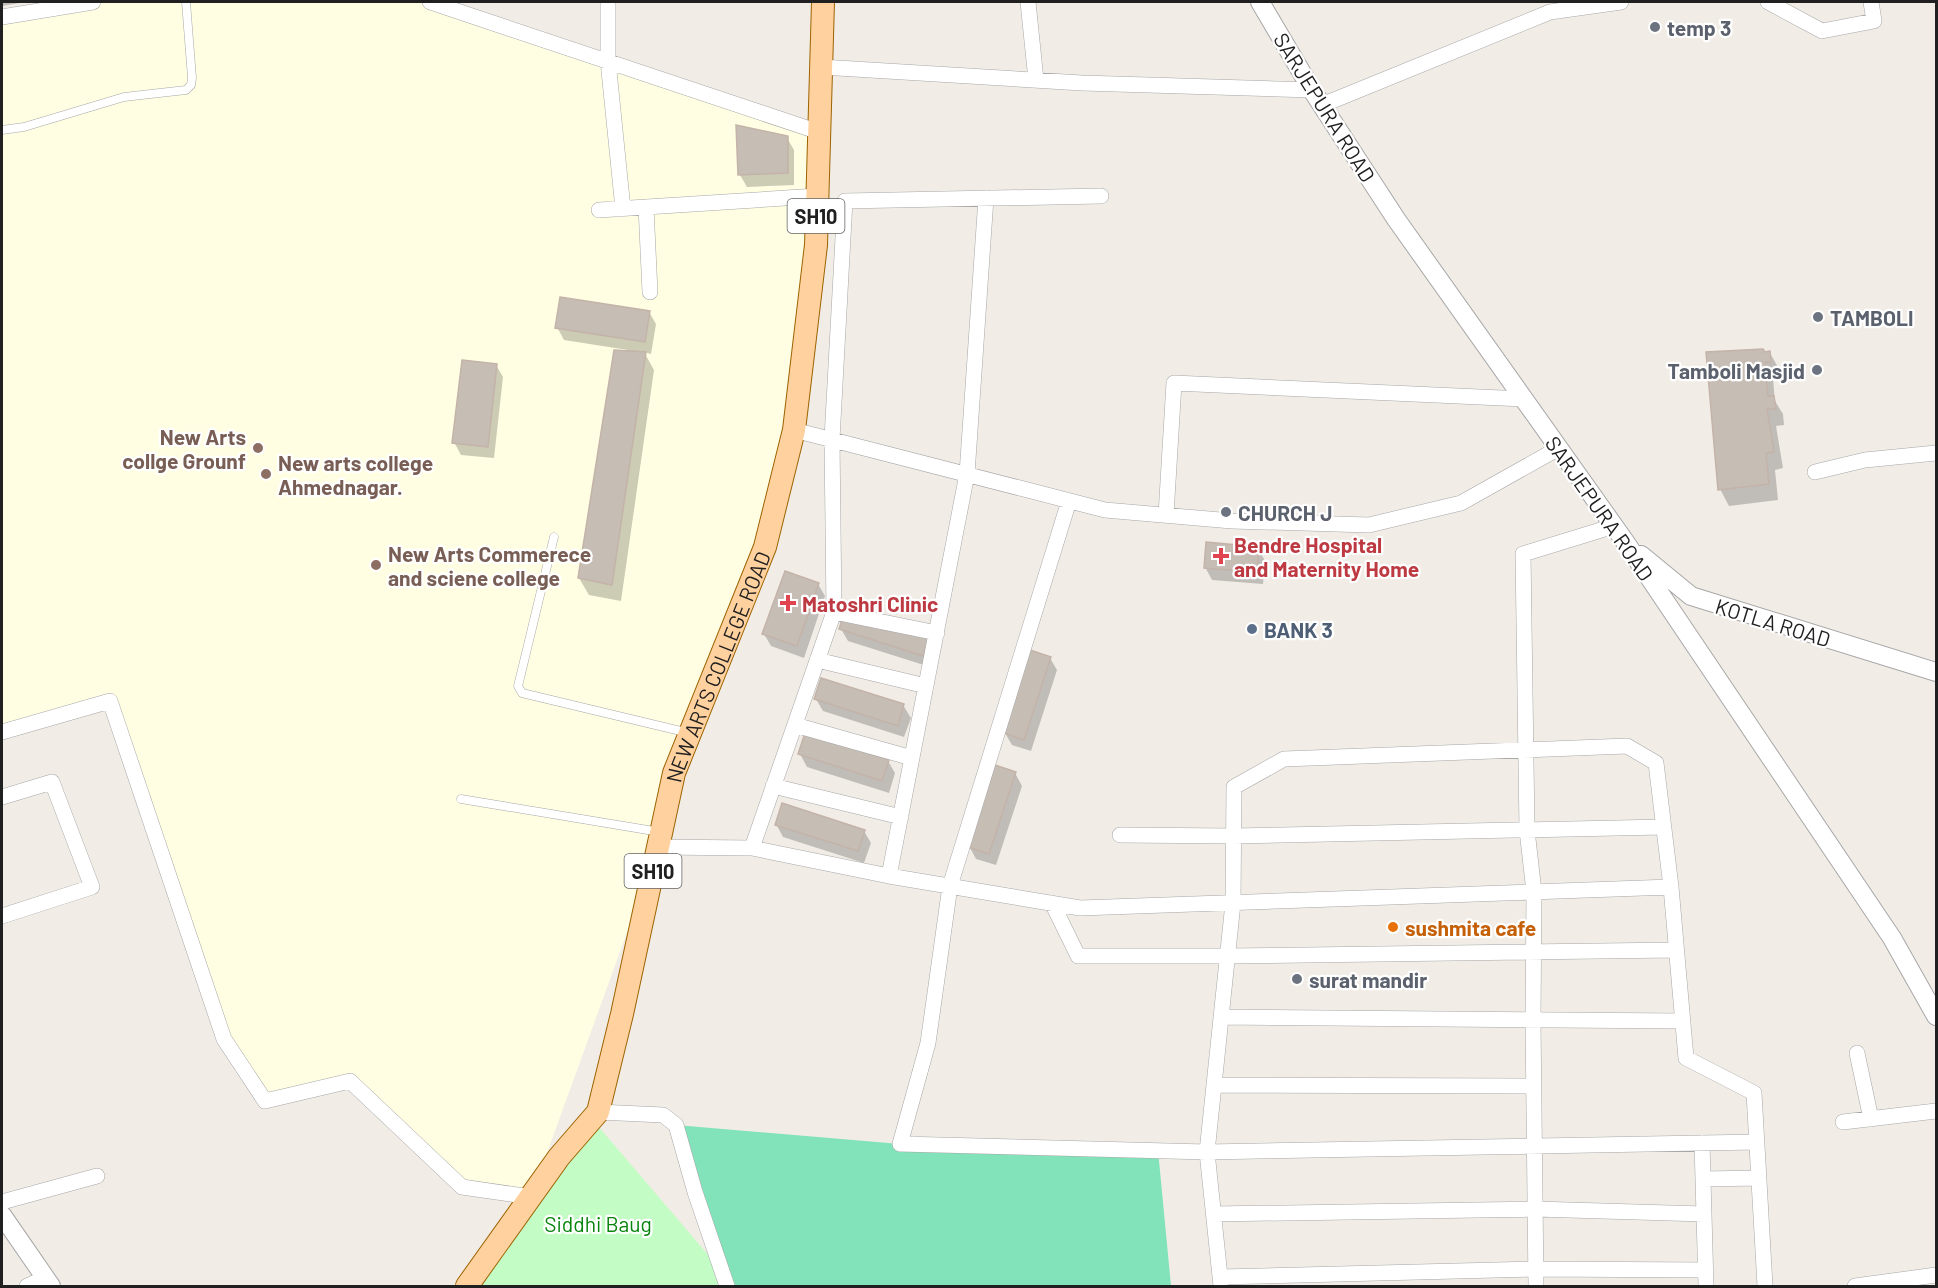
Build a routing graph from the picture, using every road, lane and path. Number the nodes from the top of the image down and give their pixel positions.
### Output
1 (93, 2) edge
2 (186, 2) edge
3 (430, 2) edge
4 (608, 2) edge
5 (823, 2) edge
6 (1028, 2) edge
7 (1260, 2) edge
8 (1622, 2) edge
9 (1768, 2) edge
10 (1870, 2) edge
11 (1579, 5) edge
12 (2, 17) edge
13 (608, 61) junction
14 (821, 67) junction
15 (1036, 80) junction
16 (1317, 97) junction
17 (2, 130) edge
18 (819, 132) junction
19 (817, 196) junction
20 (1101, 196) dead end
21 (986, 198) junction
22 (646, 207) junction
23 (623, 209) junction
24 (599, 210) dead end
25 (650, 292) dead end
26 (1524, 399) junction
27 (795, 430) junction
28 (832, 439) junction
29 (1559, 448) junction
30 (1936, 453) edge
31 (1815, 472) dead end
32 (967, 474) junction
33 (1070, 501) junction
34 (1166, 515) junction
35 (1614, 526) junction
36 (555, 537) dead end
37 (1626, 543) junction
38 (834, 612) junction
39 (936, 633) junction
40 (817, 660) junction
41 (1936, 672) edge
42 (926, 686) junction
43 (795, 724) junction
44 (2, 732) edge
45 (691, 733) junction
46 (1524, 750) junction
47 (912, 758) junction
48 (773, 786) junction
49 (2, 797) edge
50 (461, 799) dead end
51 (901, 817) junction
52 (1663, 827) junction
53 (1527, 830) junction
54 (1120, 835) dead end
55 (1233, 837) junction
56 (660, 840) junction
57 (752, 848) junction
58 (889, 876) junction
59 (950, 886) junction
60 (1671, 887) junction
61 (1534, 892) junction
62 (1052, 903) junction
63 (1233, 903) junction
64 (3, 912) edge
65 (1676, 950) junction
66 (1533, 952) junction
67 (1227, 956) junction
68 (1936, 1016) edge
69 (1221, 1017) junction
70 (1533, 1020) junction
71 (1682, 1021) junction
72 (1857, 1053) dead end
73 (1214, 1085) junction
74 (1534, 1086) junction
75 (1936, 1111) edge
76 (598, 1112) junction
77 (1871, 1119) junction
78 (1843, 1122) dead end
79 (1757, 1142) junction
80 (1702, 1143) junction
81 (1534, 1146) junction
82 (1207, 1152) junction
83 (97, 1176) dead end
84 (1759, 1178) junction
85 (1703, 1179) junction
86 (531, 1197) junction
87 (2, 1202) edge
88 (1535, 1209) junction
89 (1214, 1214) junction
90 (1704, 1214) junction
91 (2, 1215) edge
92 (1535, 1269) junction
93 (1706, 1270) junction
94 (1936, 1275) edge
95 (48, 1282) edge
96 (1221, 1282) edge
97 (27, 1287) edge
98 (467, 1287) edge
99 (727, 1287) edge
100 (1536, 1287) edge
101 (1706, 1287) edge
102 (1765, 1287) edge
103 (1855, 1287) edge

1 - 12 street
2 - 17 lane
3 - 13 street
4 - 13 street
5 - 14 main road, NEW ARTS COLLEGE ROAD / SH10
6 - 15 street
7 - 16 street, SARJEPURA ROAD
8 - 11 street
9 - 10 street
11 - 16 street
13 - 18 street
13 - 23 street
14 - 15 street
14 - 18 main road, NEW ARTS COLLEGE ROAD / SH10
15 - 16 street
16 - 26 street, SARJEPURA ROAD
18 - 19 main road, NEW ARTS COLLEGE ROAD / SH10
19 - 22 street
19 - 27 main road, NEW ARTS COLLEGE ROAD / SH10
20 - 21 street
21 - 28 street
21 - 32 street
22 - 23 street
22 - 25 street
23 - 24 street
26 - 29 street, SARJEPURA ROAD
26 - 34 street
27 - 28 street
27 - 45 main road, NEW ARTS COLLEGE ROAD / SH10
28 - 32 street
28 - 38 street
29 - 34 street
29 - 35 street, SARJEPURA ROAD
30 - 31 street
32 - 33 street
32 - 39 street
33 - 34 street
33 - 59 street
35 - 37 street, SARJEPURA ROAD
35 - 46 street
36 - 45 lane
37 - 41 street, KOTLA ROAD
37 - 68 street, SARJEPURA ROAD
38 - 39 street
38 - 40 street
39 - 42 street
40 - 42 street
40 - 43 street
42 - 47 street
43 - 47 street
43 - 48 street
44 - 86 street
45 - 56 main road, NEW ARTS COLLEGE ROAD / SH10
46 - 52 street
46 - 53 street
46 - 55 street
47 - 51 street
48 - 51 street
48 - 57 street
49 - 64 street
50 - 56 lane
51 - 58 street
52 - 53 street
52 - 60 street
53 - 55 street
53 - 61 street
54 - 55 street
55 - 63 street
56 - 57 street
56 - 76 main road, NEW ARTS COLLEGE ROAD / SH10
57 - 58 street
58 - 59 street
59 - 62 street
59 - 82 street
60 - 61 street
60 - 65 street
61 - 63 street
61 - 66 street
62 - 63 street
62 - 67 street
63 - 67 street
65 - 66 street
65 - 71 street
66 - 67 street
66 - 70 street
67 - 69 street
69 - 70 street
69 - 73 street
70 - 71 street
70 - 74 street
71 - 79 street
72 - 77 street
73 - 74 street
73 - 82 street
74 - 81 street
75 - 77 street
76 - 86 main road, NEW ARTS COLLEGE ROAD / SH10
76 - 99 street
77 - 78 street
79 - 80 street
79 - 84 street
80 - 81 street
80 - 85 street
81 - 82 street
81 - 88 street
82 - 89 street
83 - 87 street
84 - 85 street
84 - 102 street
85 - 90 street
86 - 98 main road, NEW ARTS COLLEGE ROAD / SH10
88 - 89 street
88 - 90 street
88 - 92 street
89 - 96 street
90 - 93 street
91 - 95 street
92 - 93 street
92 - 96 street
92 - 100 street
93 - 101 street
94 - 103 street
95 - 97 street

